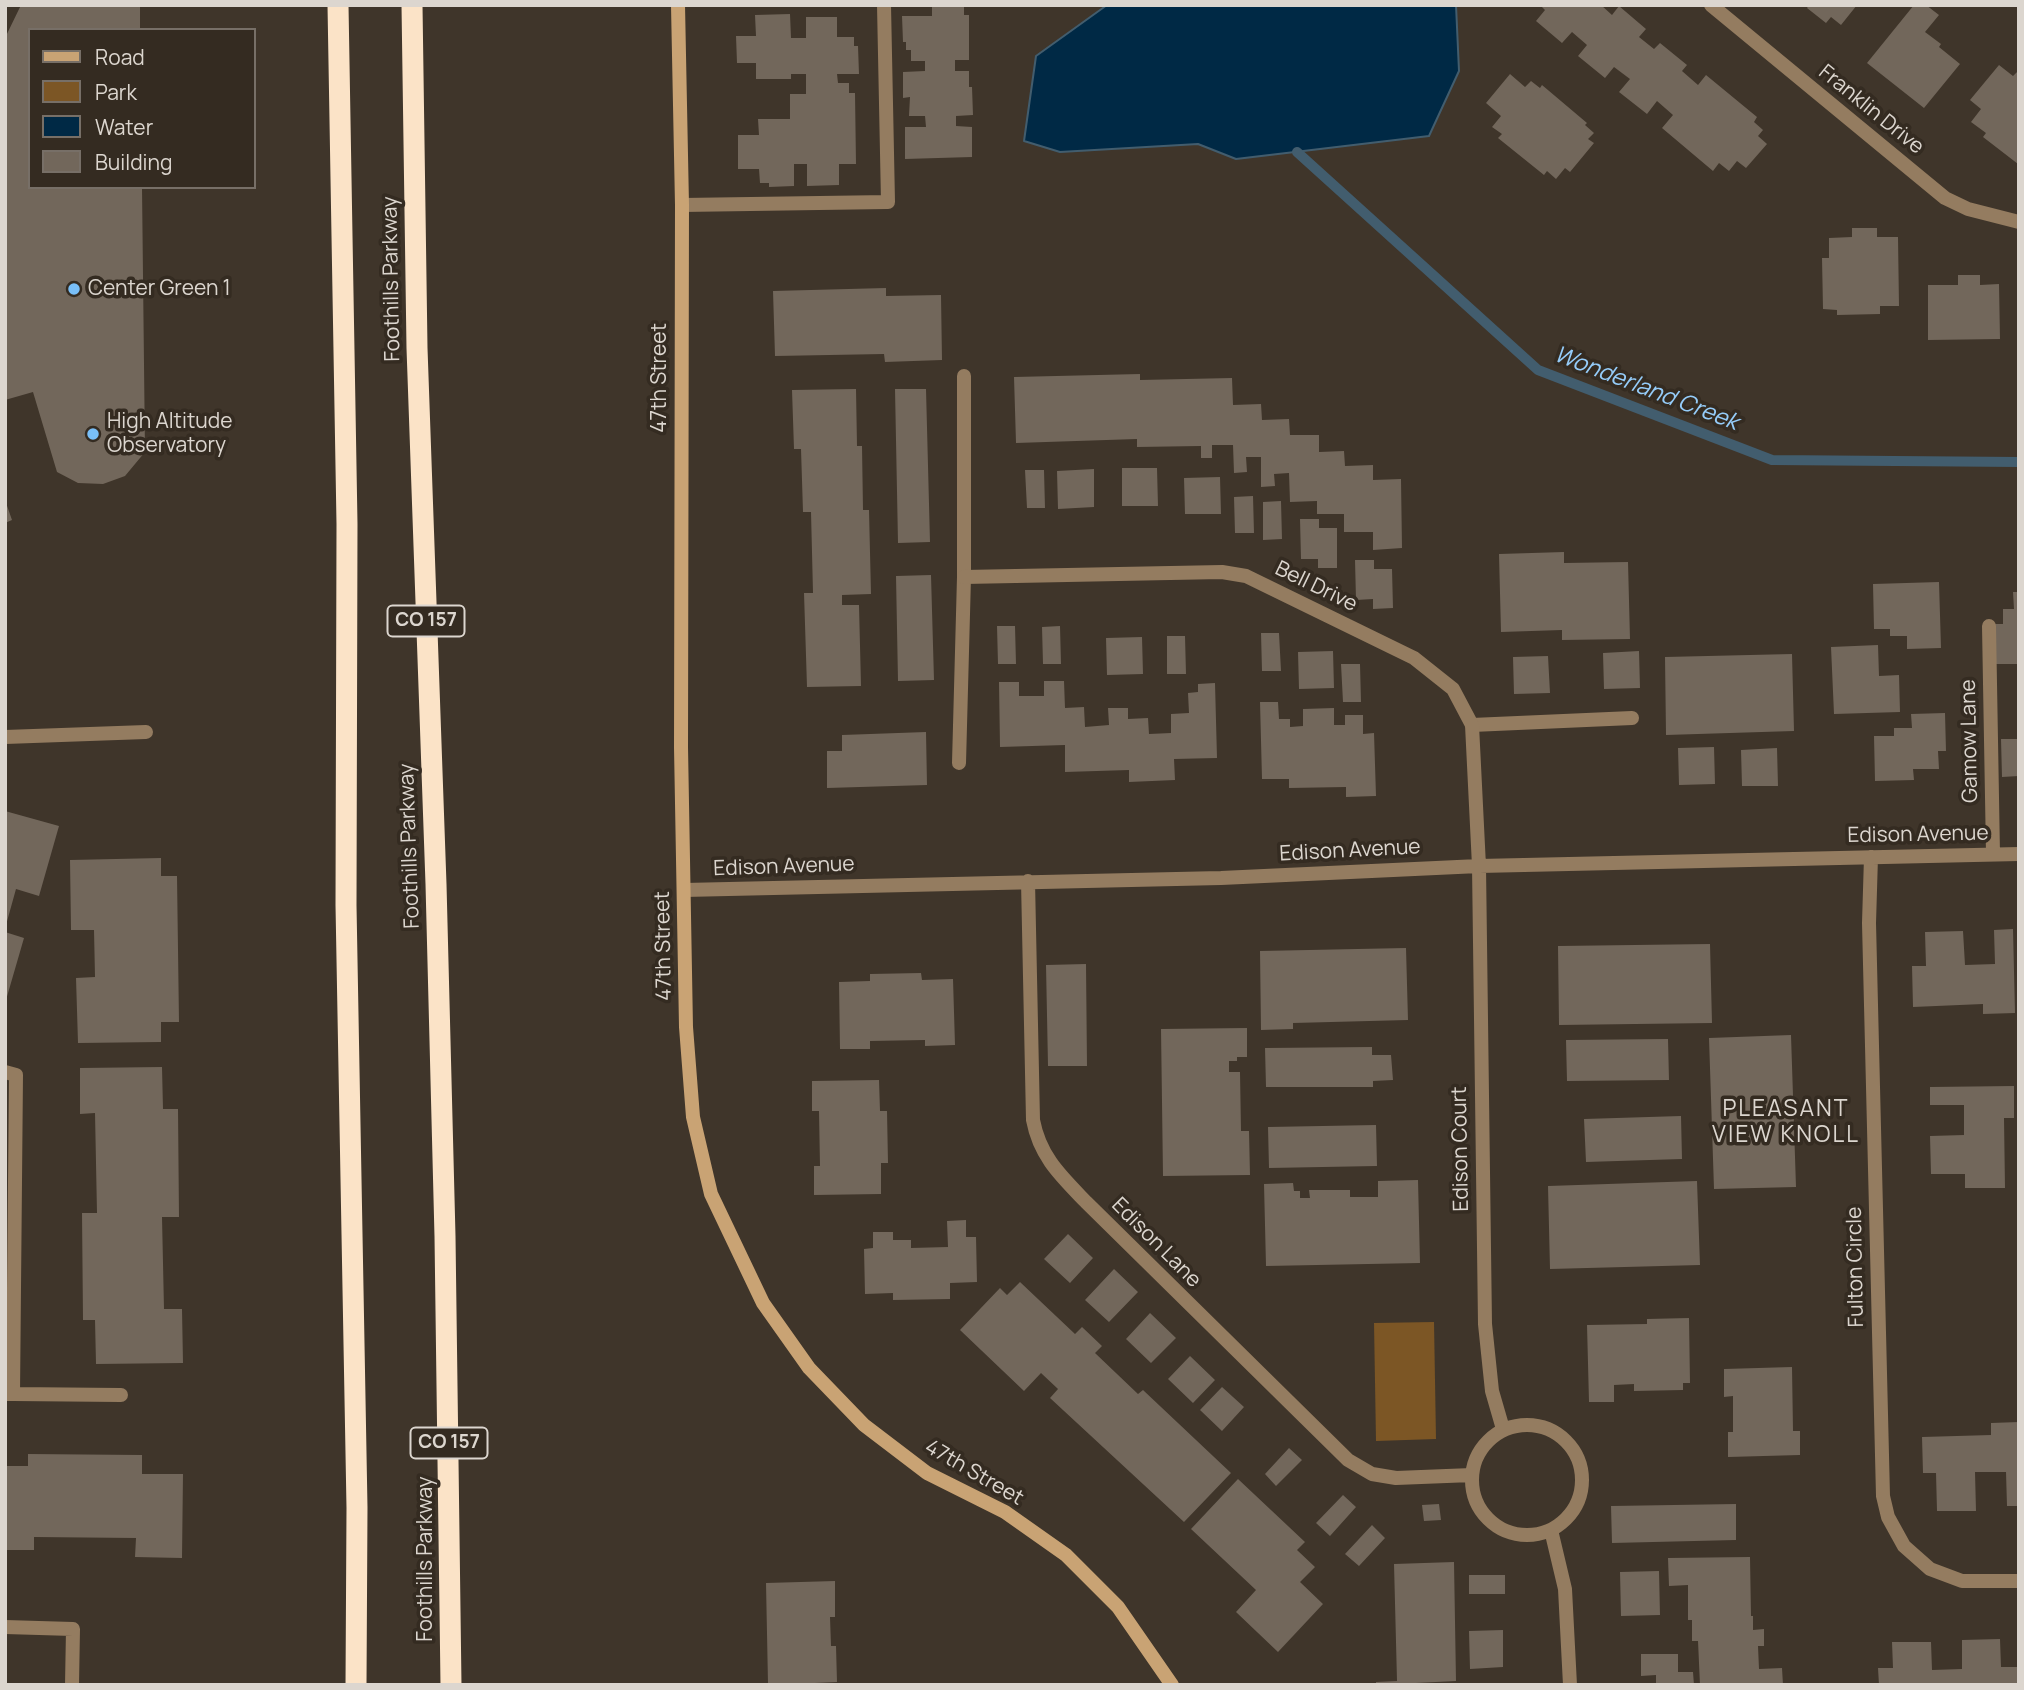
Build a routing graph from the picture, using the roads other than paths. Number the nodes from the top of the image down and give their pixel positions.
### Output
1 (338, 5) edge
2 (412, 5) edge
3 (678, 5) edge
4 (884, 5) edge
5 (1711, 5) edge
6 (681, 205) junction
7 (2019, 222) edge
8 (964, 376) dead end
9 (964, 577) junction
10 (1989, 626) dead end
11 (1632, 718) dead end
12 (1472, 725) junction
13 (146, 732) dead end
14 (5, 737) edge
15 (959, 763) dead end
16 (1993, 854) junction
17 (2019, 854) edge
18 (1871, 857) junction
19 (1479, 866) junction
20 (1028, 881) junction
21 (684, 890) junction
22 (5, 1072) edge
23 (9, 1394) edge
24 (121, 1395) dead end
25 (1503, 1429) junction
26 (1472, 1475) junction
27 (1551, 1530) junction
28 (2019, 1581) edge
29 (5, 1628) edge
30 (451, 1651) junction
31 (355, 1655) junction
32 (72, 1685) edge
33 (346, 1685) edge
34 (356, 1685) edge
35 (452, 1685) edge
36 (461, 1685) edge
37 (1172, 1685) edge
38 (1570, 1685) edge

1 - 31 highway
2 - 30 highway, Foothills Parkway / CO 157
3 - 6 street, 47th Street
4 - 6 street
5 - 7 street, Franklin Drive
6 - 21 street, 47th Street
8 - 9 street
9 - 12 street, Bell Drive
9 - 15 street
10 - 16 street, Gamow Lane
11 - 12 street
12 - 19 street, Bell Drive
13 - 14 street
16 - 17 street, Edison Avenue
16 - 18 street, Edison Avenue
18 - 19 street, Edison Avenue
18 - 28 street, Fulton Circle
19 - 20 street, Edison Avenue
19 - 25 street, Edison Court
20 - 21 street, Edison Avenue
20 - 26 street, Edison Lane
21 - 37 street, 47th Street
22 - 23 street
23 - 24 street
25 - 26 street
25 - 27 street
26 - 27 street
27 - 38 street
29 - 32 street
30 - 35 highway, Foothills Parkway / CO 157
30 - 36 highway
31 - 33 highway
31 - 34 highway

